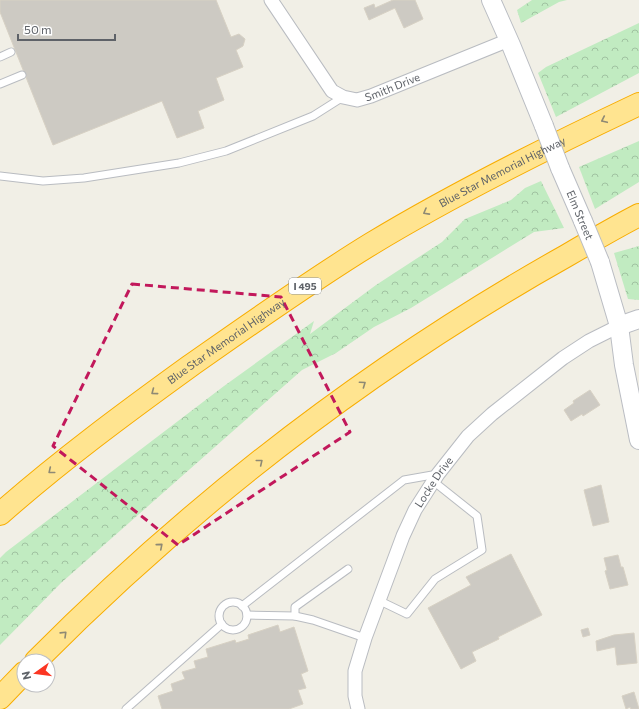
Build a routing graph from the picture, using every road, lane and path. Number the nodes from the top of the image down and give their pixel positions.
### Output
1 (272, 0) edge
2 (491, 0) edge
3 (509, 40) junction
4 (11, 52) dead end
5 (0, 57) edge
6 (22, 75) dead end
7 (0, 84) edge
8 (343, 97) junction
9 (639, 104) edge
10 (0, 176) edge
11 (639, 215) edge
12 (639, 319) edge
13 (619, 326) junction
14 (639, 440) edge
15 (436, 477) junction
16 (0, 514) edge
17 (348, 569) dead end
18 (378, 600) junction
19 (242, 606) junction
20 (247, 615) junction
21 (295, 616) junction
22 (222, 624) junction
23 (365, 638) junction
24 (44, 653) edge
25 (16, 681) edge
26 (0, 698) edge
27 (126, 709) edge
28 (358, 709) edge

1 - 8 street
2 - 3 street, Elm Street
3 - 8 street, Smith Drive
3 - 13 street, Elm Street, bridge
4 - 5 lane
6 - 7 lane
8 - 10 lane
9 -> 16 highway, Blue Star Memorial Highway / I 495
24 -> 11 highway
12 - 13 street
13 - 14 street, Elm Street
13 - 15 street, Locke Drive
15 - 18 street, Locke Drive
15 - 18 lane
15 - 19 lane
17 - 21 lane
18 - 23 street, Locke Drive
19 - 20 lane
19 - 22 lane
20 - 21 lane
20 - 22 lane
21 - 23 lane
22 - 27 lane
23 - 28 street, Locke Drive
25 - 26 highway

